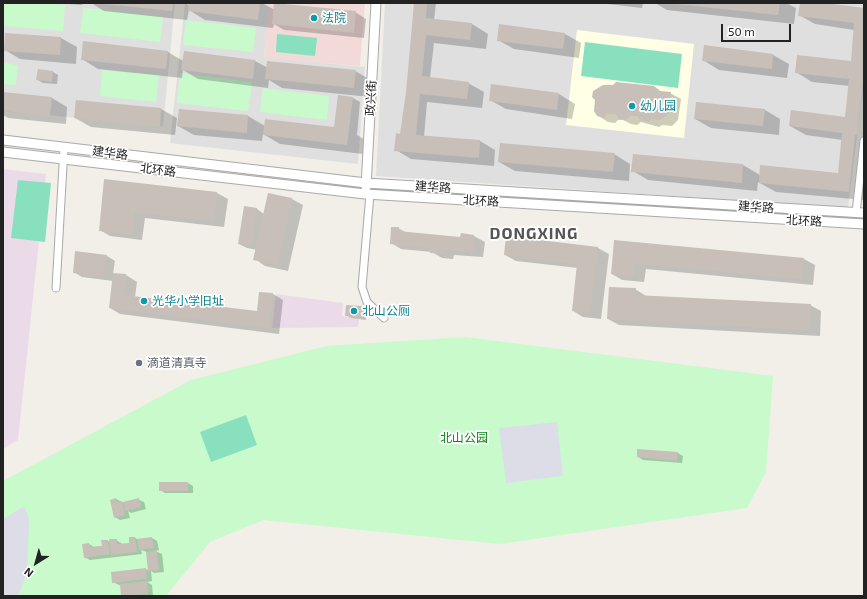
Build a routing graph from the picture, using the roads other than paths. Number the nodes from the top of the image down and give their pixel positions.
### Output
1 (376, 3) edge
2 (3, 140) edge
3 (864, 141) edge
4 (64, 148) junction
5 (3, 152) edge
6 (64, 159) junction
7 (366, 183) junction
8 (367, 194) junction
9 (860, 213) edge
10 (864, 224) edge
11 (56, 288) dead end
12 (384, 318) dead end

1 - 7 street, 政兴街
2 - 4 street, 建华路
3 - 9 street
4 - 6 street
4 - 7 street, 建华路
5 - 6 street, 北环路
6 - 8 street, 北环路
6 - 11 street
7 - 8 street, 政兴街
7 - 9 street, 建华路
8 - 10 street, 北环路
8 - 12 street

